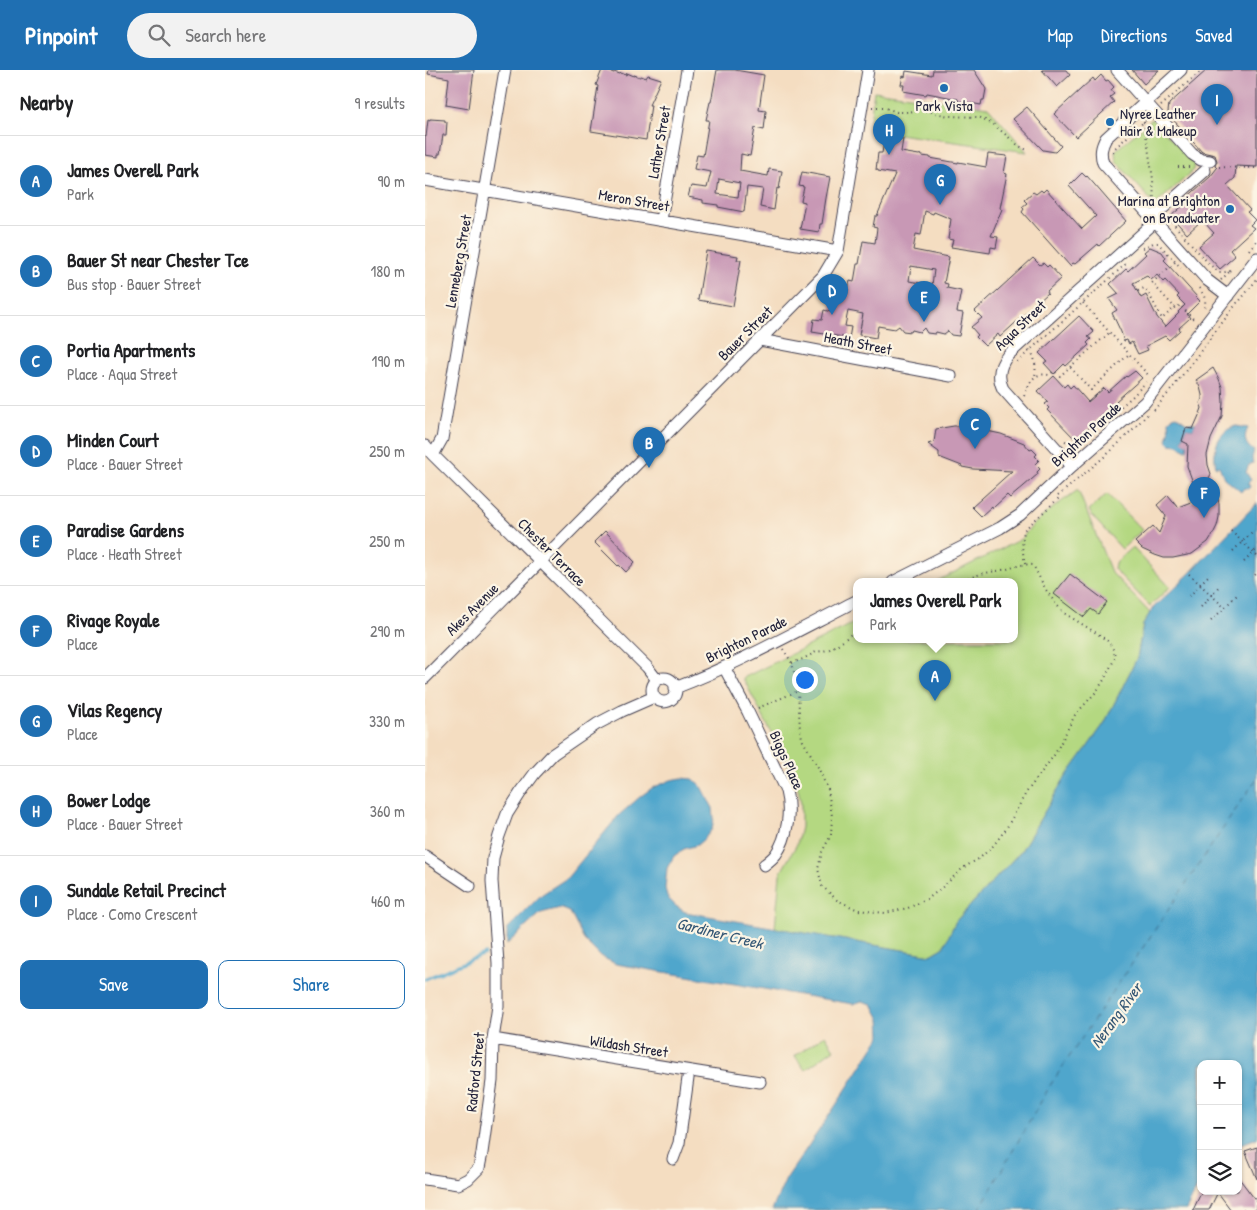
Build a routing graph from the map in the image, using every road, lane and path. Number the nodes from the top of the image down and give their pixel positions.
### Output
1 (505, 70) edge
2 (687, 70) edge
3 (868, 70) edge
4 (1117, 70) edge
5 (1181, 70) edge
6 (1202, 70) edge
7 (1147, 101) junction
8 (862, 105) junction
9 (1157, 109) junction
10 (1144, 122) dead end
11 (1029, 151) dead end
12 (1207, 162) junction
13 (425, 180) edge
14 (485, 190) junction
15 (1154, 202) dead end
16 (661, 220) junction
17 (1153, 220) junction
18 (838, 251) junction
19 (1139, 252) dead end
20 (1257, 258) edge
21 (1129, 261) dead end
22 (1175, 262) junction
23 (1181, 269) dead end
24 (1194, 282) dead end
25 (1138, 291) dead end
26 (1228, 296) junction
27 (1083, 304) junction
28 (1175, 307) junction
29 (1199, 314) dead end
30 (1194, 320) dead end
31 (1109, 332) junction
32 (759, 340) junction
33 (1030, 350) junction
34 (1129, 354) junction
35 (1013, 366) dead end
36 (1070, 367) junction
37 (951, 376) dead end
38 (1035, 377) junction
39 (1024, 396) dead end
40 (1062, 438) dead end
41 (429, 451) edge
42 (1072, 466) junction
43 (1051, 486) junction
44 (1231, 531) dead end
45 (1252, 532) dead end
46 (1257, 550) edge
47 (1233, 552) dead end
48 (1257, 556) edge
49 (540, 561) junction
50 (1245, 562) dead end
51 (1025, 564) junction
52 (1189, 574) dead end
53 (1210, 574) dead end
54 (901, 578) edge
55 (970, 578) edge
56 (1200, 584) junction
57 (1221, 585) dead end
58 (1239, 594) dead end
59 (1189, 596) dead end
60 (853, 603) edge
61 (1201, 607) dead end
62 (1224, 607) junction
63 (1211, 621) dead end
64 (853, 633) edge
65 (777, 641) junction
66 (792, 663) junction
67 (724, 667) junction
68 (425, 678) edge
69 (657, 680) junction
70 (675, 688) junction
71 (798, 691) junction
72 (654, 697) junction
73 (748, 712) junction
74 (425, 856) edge
75 (764, 865) dead end
76 (470, 886) dead end
77 (493, 1039) junction
78 (689, 1071) junction
79 (760, 1082) dead end
80 (673, 1159) dead end
81 (425, 1179) edge

1 - 14 street, Lenneberg Street
2 - 16 street, Lather Street
3 - 8 street, Bauer Street
4 - 7 street
5 - 7 street
6 - 9 path
7 - 9 street
7 - 12 street
7 - 17 street
8 - 11 path
8 - 18 street, Bauer Street
9 - 12 street
10 - 15 path
12 - 17 street
13 - 14 street, Meron Street
14 - 16 street, Meron Street
14 - 41 street, Lenneberg Street
16 - 18 street, Meron Street
17 - 26 street
17 - 42 street, Aqua Street
18 - 32 street, Bauer Street
19 - 22 path
20 - 26 street, Brighton Parade
21 - 27 path
22 - 23 path
22 - 28 path
24 - 29 path
25 - 28 path
26 - 42 street, Brighton Parade
27 - 31 path
27 - 33 path
28 - 30 path
31 - 34 path
31 - 36 path
32 - 37 street, Heath Street
32 - 49 street, Bauer Street
33 - 35 path
33 - 38 path
34 - 36 path
34 - 40 path
36 - 38 path
38 - 39 path
41 - 49 street, Chester Terrace
42 - 43 street, Brighton Parade
43 - 51 path
43 - 54 street, Brighton Parade
44 - 48 path
45 - 47 path
46 - 50 path
49 - 68 street, Akes Avenue
49 - 69 street, Chester Terrace
51 - 55 path
51 - 71 path
52 - 56 path
53 - 56 path
56 - 59 path
56 - 62 path
57 - 61 path
58 - 62 path
60 - 65 street, Brighton Parade
62 - 63 path
64 - 66 path
65 - 66 path
65 - 67 street, Brighton Parade
66 - 71 path
67 - 70 street, Brighton Parade
67 - 73 street, Biggs Place
69 - 70 street
69 - 72 street
70 - 72 street
71 - 73 path
72 - 77 street, Radford Street
73 - 75 street, Biggs Place
74 - 76 street
77 - 78 street, Wildash Street
77 - 81 street, Radford Street
78 - 79 street, Wildash Street
78 - 80 street

